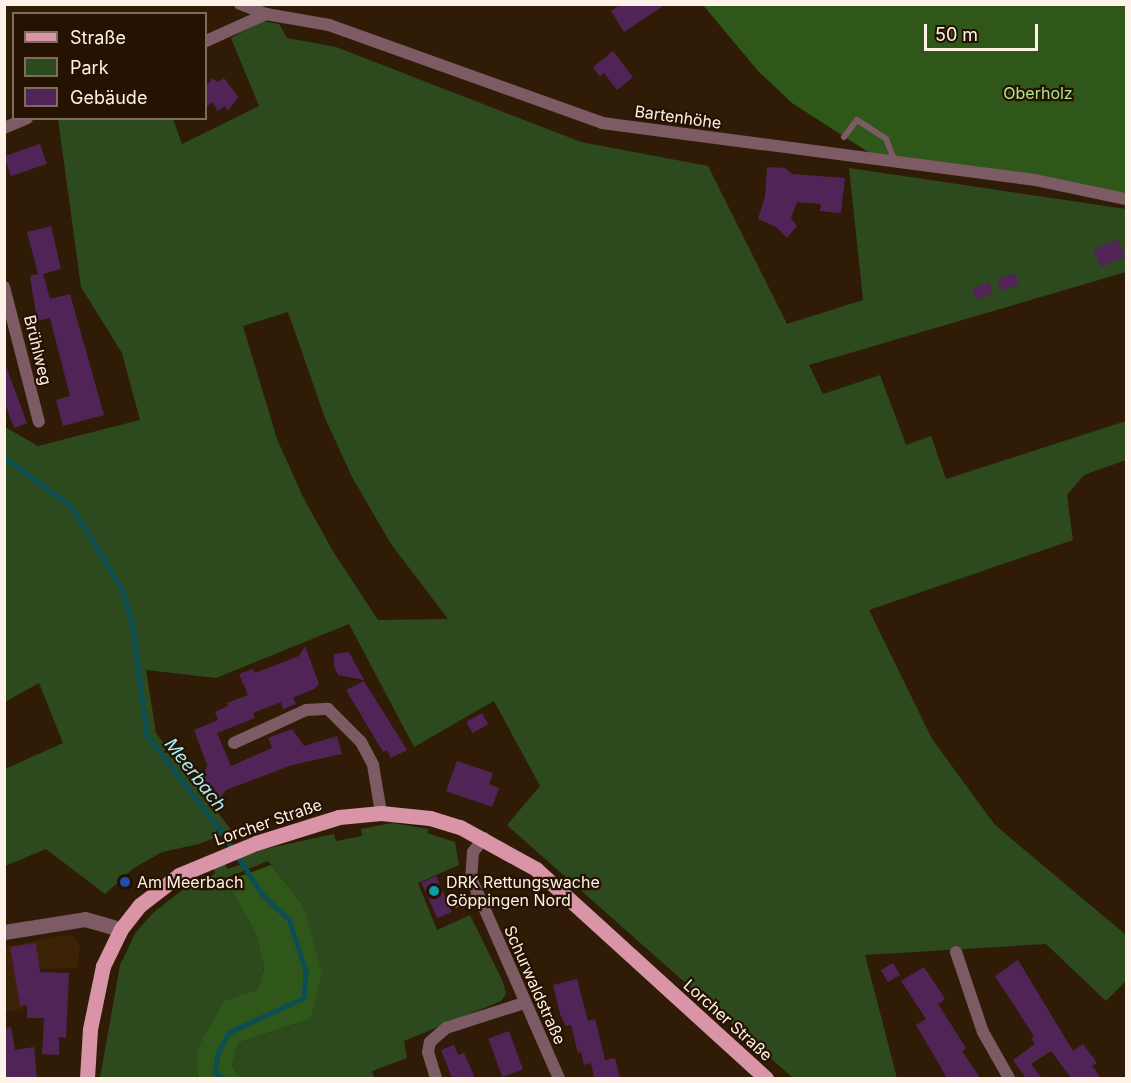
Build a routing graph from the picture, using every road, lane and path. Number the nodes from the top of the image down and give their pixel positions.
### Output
1 (240, 4) edge
2 (266, 14) junction
3 (207, 41) edge
4 (23, 120) edge
5 (4, 129) edge
6 (844, 137) dead end
7 (895, 161) junction
8 (1126, 199) edge
9 (4, 287) edge
10 (39, 422) dead end
11 (234, 742) dead end
12 (381, 813) junction
13 (484, 838) junction
14 (476, 895) junction
15 (455, 905) dead end
16 (122, 929) junction
17 (4, 932) edge
18 (956, 952) dead end
19 (524, 1003) junction
20 (87, 1078) edge
21 (436, 1078) edge
22 (559, 1078) edge
23 (766, 1078) edge
24 (1009, 1078) edge

1 - 2 street, Bartenhöhe
2 - 3 street
2 - 7 street, Bartenhöhe
4 - 5 street
6 - 7 lane
7 - 8 street, Bartenhöhe
9 - 10 street, Brühlweg
11 - 12 street
12 - 13 main road, Lorcher Straße
12 - 16 main road, Lorcher Straße
13 - 14 street, Schurwaldstraße
13 - 23 main road, Lorcher Straße
14 - 15 lane
14 - 19 street, Schurwaldstraße
16 - 17 street
16 - 20 main road, Lorcher Straße
18 - 24 street
19 - 21 street
19 - 22 street, Schurwaldstraße

